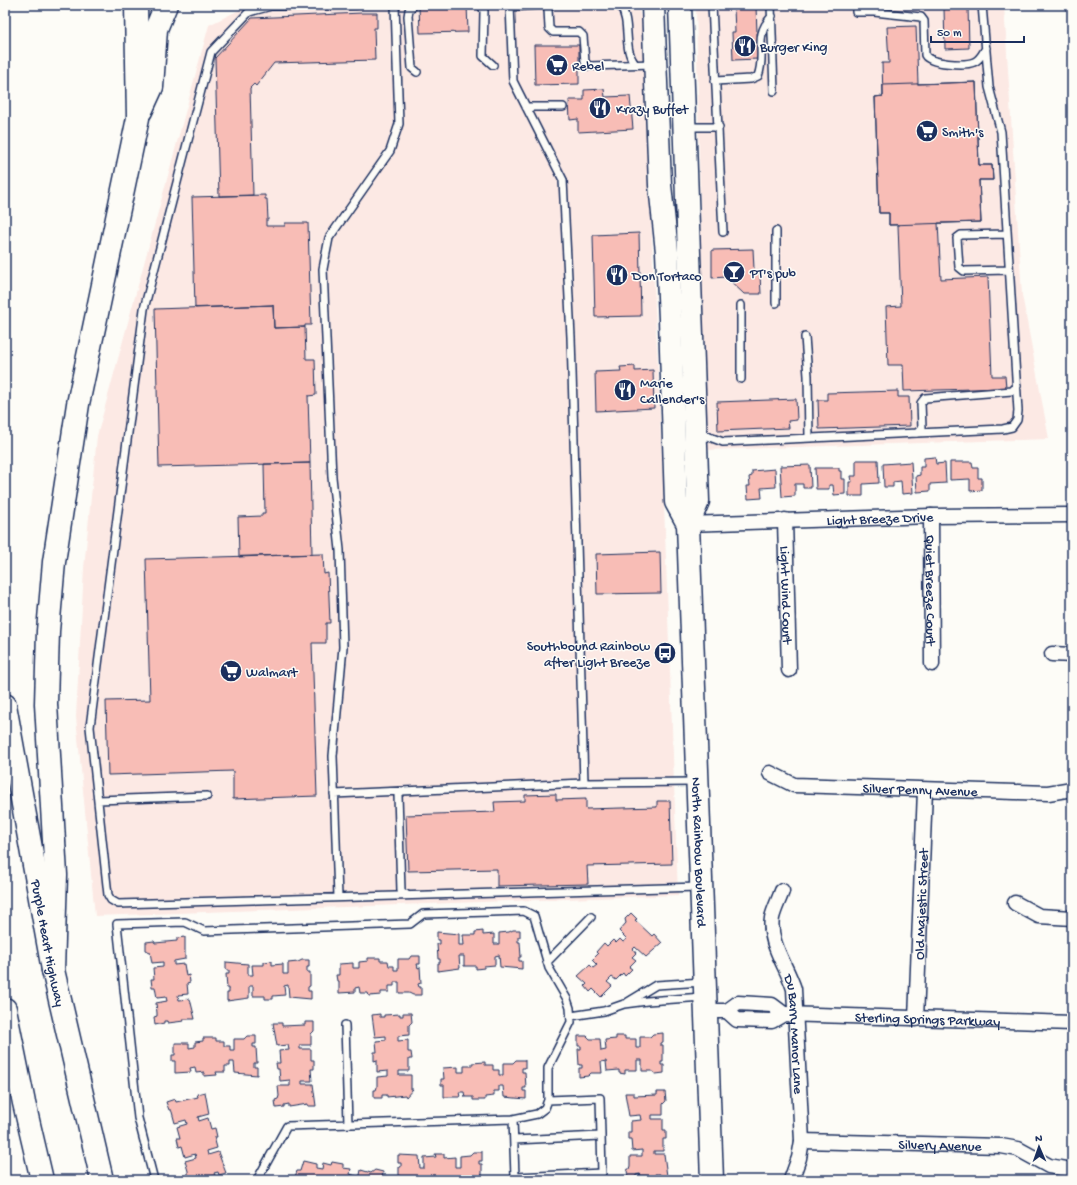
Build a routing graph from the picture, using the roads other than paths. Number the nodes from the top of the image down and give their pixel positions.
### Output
1 (136, 5) edge
2 (166, 5) edge
3 (356, 5) edge
4 (395, 5) edge
5 (414, 5) edge
6 (480, 5) edge
7 (543, 5) edge
8 (620, 5) edge
9 (680, 5) edge
10 (712, 5) edge
11 (771, 5) edge
12 (982, 5) edge
13 (510, 6) edge
14 (653, 6) edge
15 (874, 8) edge
16 (856, 9) edge
17 (772, 16) junction
18 (986, 48) junction
19 (645, 64) junction
20 (493, 65) dead end
21 (417, 72) dead end
22 (715, 81) junction
23 (774, 91) dead end
24 (563, 107) dead end
25 (526, 108) junction
26 (138, 118) junction
27 (684, 127) junction
28 (719, 127) junction
29 (776, 231) dead end
30 (723, 232) dead end
31 (1007, 234) junction
32 (1009, 270) junction
33 (776, 303) dead end
34 (741, 305) dead end
35 (805, 337) dead end
36 (682, 343) junction
37 (741, 379) dead end
38 (1017, 386) junction
39 (695, 432) junction
40 (917, 433) junction
41 (809, 438) junction
42 (1072, 515) edge
43 (931, 516) junction
44 (785, 520) junction
45 (688, 524) junction
46 (1052, 654) dead end
47 (1072, 655) edge
48 (932, 664) dead end
49 (789, 670) dead end
50 (5, 705) edge
51 (770, 773) dead end
52 (697, 782) junction
53 (584, 783) junction
54 (1072, 789) edge
55 (925, 790) junction
56 (402, 791) junction
57 (334, 794) junction
58 (207, 796) dead end
59 (98, 800) junction
60 (701, 886) junction
61 (782, 892) dead end
62 (406, 895) junction
63 (338, 897) junction
64 (1015, 903) dead end
65 (591, 917) dead end
66 (1072, 918) edge
67 (547, 962) junction
68 (53, 970) junction
69 (710, 1000) junction
70 (624, 1004) junction
71 (5, 1009) edge
72 (790, 1014) junction
73 (571, 1016) junction
74 (916, 1019) junction
75 (1072, 1023) edge
76 (345, 1025) dead end
77 (5, 1082) edge
78 (548, 1100) junction
79 (513, 1119) junction
80 (348, 1124) junction
81 (601, 1136) junction
82 (514, 1140) junction
83 (802, 1141) junction
84 (1072, 1170) edge
85 (28, 1180) edge
86 (42, 1180) edge
87 (102, 1180) edge
88 (154, 1180) edge
89 (257, 1180) edge
90 (712, 1180) edge
91 (792, 1180) edge

1 - 26 main road
2 - 26 main road
3 - 59 lane
4 - 57 lane
5 - 21 lane
6 - 20 lane
7 - 13 lane
7 - 19 lane
8 - 19 lane
9 - 27 main road, North Rainbow Boulevard
10 - 22 lane
11 - 17 lane
12 - 18 lane
13 - 25 lane
14 - 19 main road, North Rainbow Boulevard
15 - 16 lane
15 - 18 lane
17 - 22 lane
17 - 23 lane
18 - 31 lane
19 - 36 main road, North Rainbow Boulevard
22 - 28 lane
24 - 25 lane
25 - 53 lane
26 - 68 main road
27 - 28 lane
27 - 36 main road, North Rainbow Boulevard
28 - 30 lane
29 - 33 lane
31 - 32 lane
31 - 32 lane
32 - 38 lane
34 - 37 lane
35 - 41 lane
36 - 39 main road, North Rainbow Boulevard
36 - 45 main road, North Rainbow Boulevard
38 - 40 lane
38 - 40 lane
39 - 41 lane
39 - 45 main road, North Rainbow Boulevard
40 - 41 lane
42 - 43 street, Light Breeze Drive
43 - 44 street, Light Breeze Drive
43 - 48 street, Quiet Breeze Court
44 - 45 street, Light Breeze Drive
44 - 49 street, Light Wind Court
45 - 52 main road, North Rainbow Boulevard
46 - 47 street
50 - 68 main road, Purple Heart Highway
51 - 55 street, Silver Penny Avenue
52 - 53 lane
52 - 60 main road, North Rainbow Boulevard
53 - 56 lane
54 - 55 street, Silver Penny Avenue
55 - 74 street, Old Majestic Street
56 - 57 lane
56 - 62 lane
57 - 63 lane
58 - 59 lane
59 - 63 lane
60 - 62 lane
60 - 69 main road, North Rainbow Boulevard
61 - 72 street, Du Barry Manor Lane
62 - 63 lane
64 - 66 street
65 - 67 lane
67 - 73 lane
67 - 88 lane
68 - 87 main road, Purple Heart Highway
69 - 70 lane
69 - 70 lane
69 - 72 street, Sterling Springs Parkway
69 - 90 main road, North Rainbow Boulevard
70 - 73 lane
71 - 86 main road
72 - 74 street, Sterling Springs Parkway
72 - 83 street, Du Barry Manor Lane
73 - 78 lane
74 - 75 street, Sterling Springs Parkway
76 - 80 lane
77 - 85 main road
78 - 79 lane
78 - 81 lane
79 - 80 lane
79 - 82 lane
80 - 89 lane
81 - 82 lane
81 - 82 lane
83 - 84 street, Silvery Avenue
83 - 91 street, Du Barry Manor Lane

